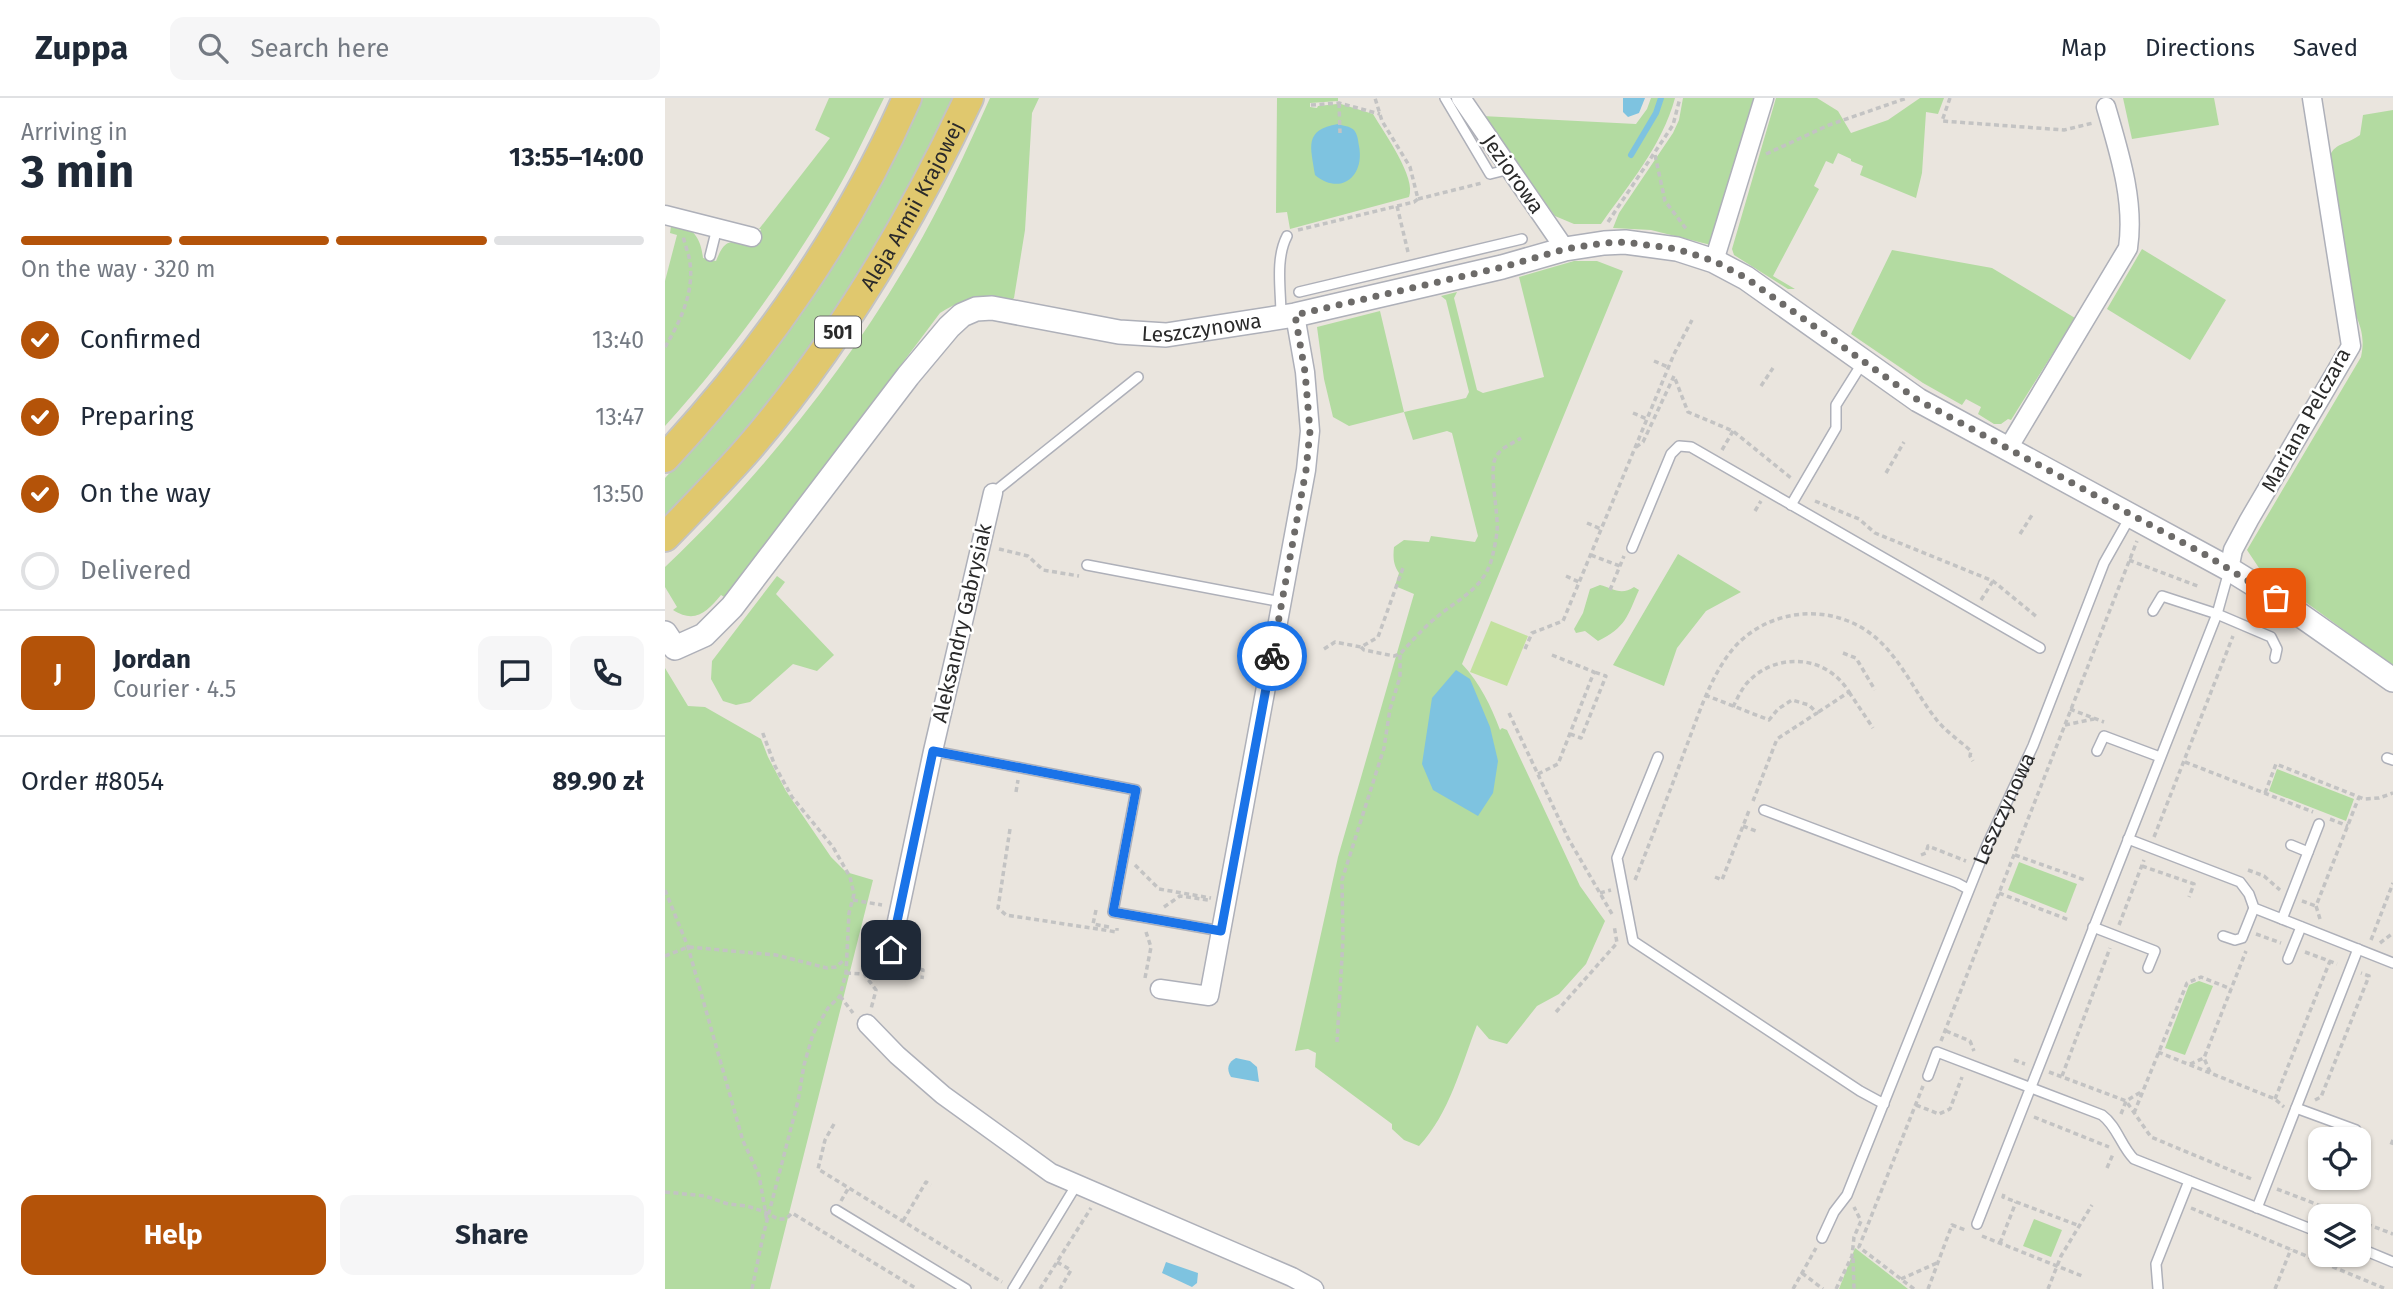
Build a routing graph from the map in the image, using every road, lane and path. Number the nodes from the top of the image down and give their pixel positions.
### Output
1 (907, 98) edge
2 (969, 98) edge
3 (1375, 98) edge
4 (1445, 98) edge
5 (1461, 98) edge
6 (1680, 98) edge
7 (1764, 98) edge
8 (1907, 98) edge
9 (1950, 98) edge
10 (2312, 98) edge
11 (1339, 103) junction
12 (1311, 105) dead end
13 (2106, 107) joint
14 (1380, 114) junction
15 (1340, 133) dead end
16 (1655, 153) junction
17 (1745, 163) junction
18 (1510, 169) junction
19 (1466, 187) dead end
20 (1418, 198) junction
21 (1397, 206) junction
22 (665, 215) edge
23 (683, 219) junction
24 (717, 228) junction
25 (1604, 231) dead end
26 (1689, 233) dead end
27 (1287, 236) joint
28 (752, 237) dead end
29 (1522, 239) dead end
30 (1565, 249) junction
31 (710, 256) dead end
32 (1500, 256) junction
33 (1409, 257) dead end
34 (1714, 261) junction
35 (1299, 292) dead end
36 (1288, 317) junction
37 (1692, 320) dead end
38 (665, 347) edge
39 (1654, 361) dead end
40 (1863, 362) junction
41 (1669, 367) junction
42 (1773, 368) dead end
43 (1137, 377) dead end
44 (1761, 386) dead end
45 (1633, 414) dead end
46 (1648, 419) junction
47 (1733, 430) junction
48 (1521, 438) dead end
49 (1904, 442) dead end
50 (1636, 447) junction
51 (2007, 450) junction
52 (665, 458) edge
53 (1716, 461) junction
54 (1886, 473) dead end
55 (1793, 479) dead end
56 (993, 493) joint
57 (1807, 498) dead end
58 (1791, 505) junction
59 (2032, 515) dead end
60 (2131, 516) junction
61 (1587, 523) dead end
62 (1602, 529) junction
63 (2020, 534) dead end
64 (665, 537) edge
65 (2137, 541) dead end
66 (979, 545) junction
67 (1629, 550) joint
68 (1591, 555) junction
69 (2129, 560) junction
70 (1087, 565) dead end
71 (1404, 565) dead end
72 (1620, 566) junction
73 (1106, 569) junction
74 (2229, 569) junction
75 (1566, 576) dead end
76 (1993, 581) junction
77 (1579, 582) junction
78 (2200, 587) dead end
79 (1610, 590) dead end
80 (1282, 603) junction
81 (1974, 610) junction
82 (2153, 611) dead end
83 (2217, 614) junction
84 (2037, 617) dead end
85 (2239, 623) junction
86 (665, 633) edge
87 (1361, 647) junction
88 (2040, 648) dead end
89 (1324, 649) dead end
90 (1525, 649) dead end
91 (1843, 653) dead end
92 (1400, 654) junction
93 (1552, 656) dead end
94 (2275, 658) dead end
95 (1594, 672) junction
96 (2393, 680) edge
97 (1875, 690) dead end
98 (1849, 692) junction
99 (1705, 695) junction
100 (1733, 707) junction
101 (1509, 713) dead end
102 (1817, 713) junction
103 (2096, 719) dead end
104 (2065, 724) junction
105 (1873, 729) dead end
106 (762, 731) dead end
107 (1570, 734) junction
108 (933, 751) junction
109 (2097, 751) dead end
110 (1658, 757) dead end
111 (2160, 757) junction
112 (1973, 761) dead end
113 (2185, 762) junction
114 (1538, 774) junction
115 (1019, 777) dead end
116 (1016, 792) dead end
117 (2265, 793) junction
118 (2393, 793) edge
119 (2359, 797) junction
120 (1764, 810) dead end
121 (2319, 824) dead end
122 (1743, 826) junction
123 (2348, 826) junction
124 (1010, 829) dead end
125 (1756, 831) dead end
126 (2128, 839) junction
127 (2153, 840) dead end
128 (2291, 845) dead end
129 (1928, 846) dead end
130 (2308, 852) junction
131 (1124, 853) junction
132 (2015, 855) junction
133 (1969, 862) dead end
134 (1134, 863) junction
135 (1132, 873) dead end
136 (1715, 877) dead end
137 (2085, 880) dead end
138 (2393, 883) edge
139 (1622, 888) junction
140 (665, 890) edge
141 (1968, 890) junction
142 (1600, 893) junction
143 (1999, 893) junction
144 (2189, 897) dead end
145 (853, 900) junction
146 (875, 903) dead end
147 (1162, 908) dead end
148 (2254, 908) junction
149 (1096, 910) dead end
150 (1145, 918) junction
151 (2282, 919) junction
152 (2070, 920) dead end
153 (2321, 922) dead end
154 (1104, 926) dead end
155 (1113, 927) dead end
156 (2301, 927) junction
157 (2093, 928) junction
158 (1221, 931) junction
159 (2393, 933) edge
160 (2113, 934) junction
161 (2223, 936) dead end
162 (2370, 942) dead end
163 (2378, 945) dead end
164 (688, 947) junction
165 (2247, 948) dead end
166 (2358, 949) junction
167 (665, 956) edge
168 (846, 959) junction
169 (889, 959) joint
170 (2288, 959) dead end
171 (2330, 961) dead end
172 (2393, 963) edge
173 (2148, 968) dead end
174 (846, 973) junction
175 (2362, 973) dead end
176 (1145, 978) dead end
177 (922, 979) dead end
178 (1160, 989) dead end
179 (2231, 989) junction
180 (840, 996) junction
181 (1556, 1012) dead end
182 (867, 1024) junction
183 (1337, 1042) dead end
184 (2158, 1052) junction
185 (1983, 1054) dead end
186 (2204, 1058) junction
187 (2190, 1065) junction
188 (2210, 1072) junction
189 (1964, 1073) dead end
190 (1927, 1076) joint
191 (2030, 1088) junction
192 (2143, 1091) junction
193 (2126, 1101) junction
194 (2311, 1101) dead end
195 (1884, 1104) junction
196 (1916, 1105) junction
197 (2296, 1108) junction
198 (2134, 1113) junction
199 (2034, 1117) dead end
200 (834, 1124) dead end
201 (2348, 1127) edge
202 (2393, 1140) edge
203 (2393, 1146) edge
204 (2113, 1153) junction
205 (2120, 1161) dead end
206 (2107, 1168) dead end
207 (2189, 1181) junction
208 (2258, 1182) dead end
209 (1077, 1184) junction
210 (931, 1185) dead end
211 (2277, 1189) dead end
212 (665, 1192) edge
213 (1100, 1194) junction
214 (1847, 1195) junction
215 (2003, 1197) dead end
216 (2016, 1202) junction
217 (2180, 1203) junction
218 (2316, 1204) edge
219 (2092, 1205) dead end
220 (2257, 1208) junction
221 (836, 1210) dead end
222 (767, 1213) junction
223 (903, 1221) junction
224 (1977, 1224) dead end
225 (2080, 1226) junction
226 (2371, 1226) edge
227 (2308, 1228) edge
228 (2393, 1234) edge
229 (1822, 1238) joint
230 (2000, 1243) junction
231 (2291, 1249) junction
232 (2371, 1253) edge
233 (1852, 1256) junction
234 (1057, 1262) junction
235 (2393, 1262) edge
236 (1938, 1263) junction
237 (2057, 1266) junction
238 (1802, 1273) junction
239 (2082, 1276) dead end
240 (1901, 1279) junction
241 (752, 1289) edge
242 (917, 1289) edge
243 (965, 1289) edge
244 (1013, 1289) edge
245 (1040, 1289) edge
246 (1060, 1289) edge
247 (1314, 1289) edge
248 (1793, 1289) edge
249 (1823, 1289) edge
250 (1836, 1289) edge
251 (1854, 1289) edge
252 (1914, 1289) edge
253 (1928, 1289) edge
254 (2047, 1289) edge
255 (2158, 1289) edge
256 (2276, 1289) edge
257 (2386, 1289) edge

1 - 52 main road, 501
2 - 64 main road, Aleja Armii Krajowej / 501
3 - 14 path
4 - 18 lane
5 - 18 street, Jeziorowa
6 - 16 path
7 - 17 street
8 - 17 path
9 - 13 path
10 - 74 street, Mariana Pelczara
11 - 12 path
11 - 14 path
11 - 15 path
13 - 51 street
14 - 20 path
16 - 25 path
16 - 26 path
17 - 34 street
18 - 30 street, Jeziorowa
19 - 20 path
20 - 21 path
21 - 27 path
21 - 33 path
22 - 23 street
23 - 24 street
23 - 38 path
24 - 28 street
24 - 31 lane
27 - 36 lane
29 - 32 lane
30 - 32 street, Leszczynowa
30 - 34 street, Leszczynowa
32 - 35 lane
32 - 36 street, Leszczynowa
34 - 40 street, Leszczynowa
36 - 80 street
36 - 86 street, Leszczynowa
37 - 41 path
39 - 41 path
40 - 51 street, Leszczynowa
40 - 58 lane
41 - 46 path
42 - 44 path
43 - 56 lane
45 - 46 path
46 - 50 path
47 - 50 path
47 - 53 path
47 - 55 path
48 - 92 path
49 - 54 path
50 - 62 path
51 - 60 street, Leszczynowa
53 - 58 lane
53 - 67 lane
56 - 66 street, Aleksandry Gabrysiak
57 - 76 path
58 - 81 lane
59 - 63 path
60 - 74 street, Leszczynowa
60 - 141 lane, Leszczynowa
61 - 62 path
62 - 68 path
65 - 69 path
66 - 73 path
66 - 108 street, Aleksandry Gabrysiak
67 - 72 path
68 - 72 path
68 - 77 path
69 - 78 path
69 - 104 path
70 - 73 lane
71 - 87 path
72 - 79 path
73 - 80 lane
74 - 83 lane
74 - 96 street, Leszczynowa
75 - 77 path
76 - 81 path
76 - 84 path
77 - 90 path
80 - 158 street
81 - 88 lane
82 - 83 lane
83 - 85 lane
83 - 111 lane
85 - 94 lane
85 - 113 path
87 - 89 path
87 - 92 path
91 - 97 path
92 - 183 path
93 - 95 path
95 - 107 path
95 - 107 path
98 - 100 path
98 - 102 path
98 - 105 path
99 - 100 path
99 - 112 path
99 - 139 path
100 - 102 path
101 - 114 path
102 - 122 path
103 - 104 path
104 - 132 path
106 - 145 path
107 - 114 path
108 - 131 lane
108 - 169 street, Aleksandry Gabrysiak
109 - 111 lane
110 - 139 lane
111 - 126 lane
113 - 117 path
113 - 127 path
114 - 142 path
115 - 116 path
117 - 119 path
117 - 123 path
118 - 119 path
119 - 123 path
120 - 141 lane
121 - 130 lane
122 - 125 path
122 - 136 path
123 - 153 path
124 - 155 path
126 - 148 lane
126 - 157 lane
128 - 130 lane
129 - 133 path
130 - 151 lane
131 - 134 path
131 - 150 lane
132 - 137 path
132 - 143 path
134 - 135 path
134 - 147 path
138 - 162 path
139 - 142 path
139 - 195 lane
140 - 164 path
141 - 195 lane, Leszczynowa
142 - 181 path
143 - 152 path
143 - 185 path
144 - 160 path
145 - 146 path
145 - 168 path
148 - 151 lane
148 - 161 lane
149 - 154 path
150 - 158 lane
150 - 176 path
151 - 156 lane
156 - 166 lane
156 - 170 lane
157 - 160 lane
157 - 191 lane
158 - 178 street
159 - 163 path
160 - 173 lane
160 - 193 path
164 - 167 path
164 - 168 path
164 - 222 path
165 - 179 path
166 - 172 lane
166 - 197 lane
168 - 174 path
169 - 177 path
171 - 188 path
174 - 180 path
174 - 182 path
175 - 194 path
179 - 184 path
179 - 186 path
180 - 182 path
180 - 222 path
182 - 209 street
184 - 187 path
184 - 192 path
186 - 187 path
186 - 188 path
187 - 188 path
189 - 196 path
190 - 191 lane
190 - 196 path
191 - 207 lane
191 - 224 lane
192 - 193 path
192 - 198 path
193 - 198 path
195 - 214 lane, Leszczynowa
196 - 240 path
197 - 201 lane
197 - 220 lane
198 - 208 path
199 - 204 path
200 - 223 path
202 - 203 path
204 - 205 path
204 - 206 path
207 - 217 lane
207 - 220 lane
209 - 213 street
209 - 244 lane
210 - 223 path
211 - 218 path
212 - 222 path
213 - 234 path
213 - 247 street
214 - 229 lane, Leszczynowa
214 - 233 path
215 - 216 path
216 - 225 path
216 - 230 path
217 - 231 path
217 - 255 lane
219 - 225 path
220 - 227 lane
221 - 243 lane
222 - 241 path
222 - 242 path
223 - 244 path
225 - 237 path
226 - 228 path
229 - 238 path
230 - 236 path
230 - 237 path
231 - 256 path
231 - 257 path
232 - 235 lane
233 - 250 path
233 - 251 path
234 - 245 path
234 - 246 path
236 - 240 path
236 - 253 path
237 - 239 path
237 - 254 path
238 - 248 path
238 - 249 path
240 - 252 path

